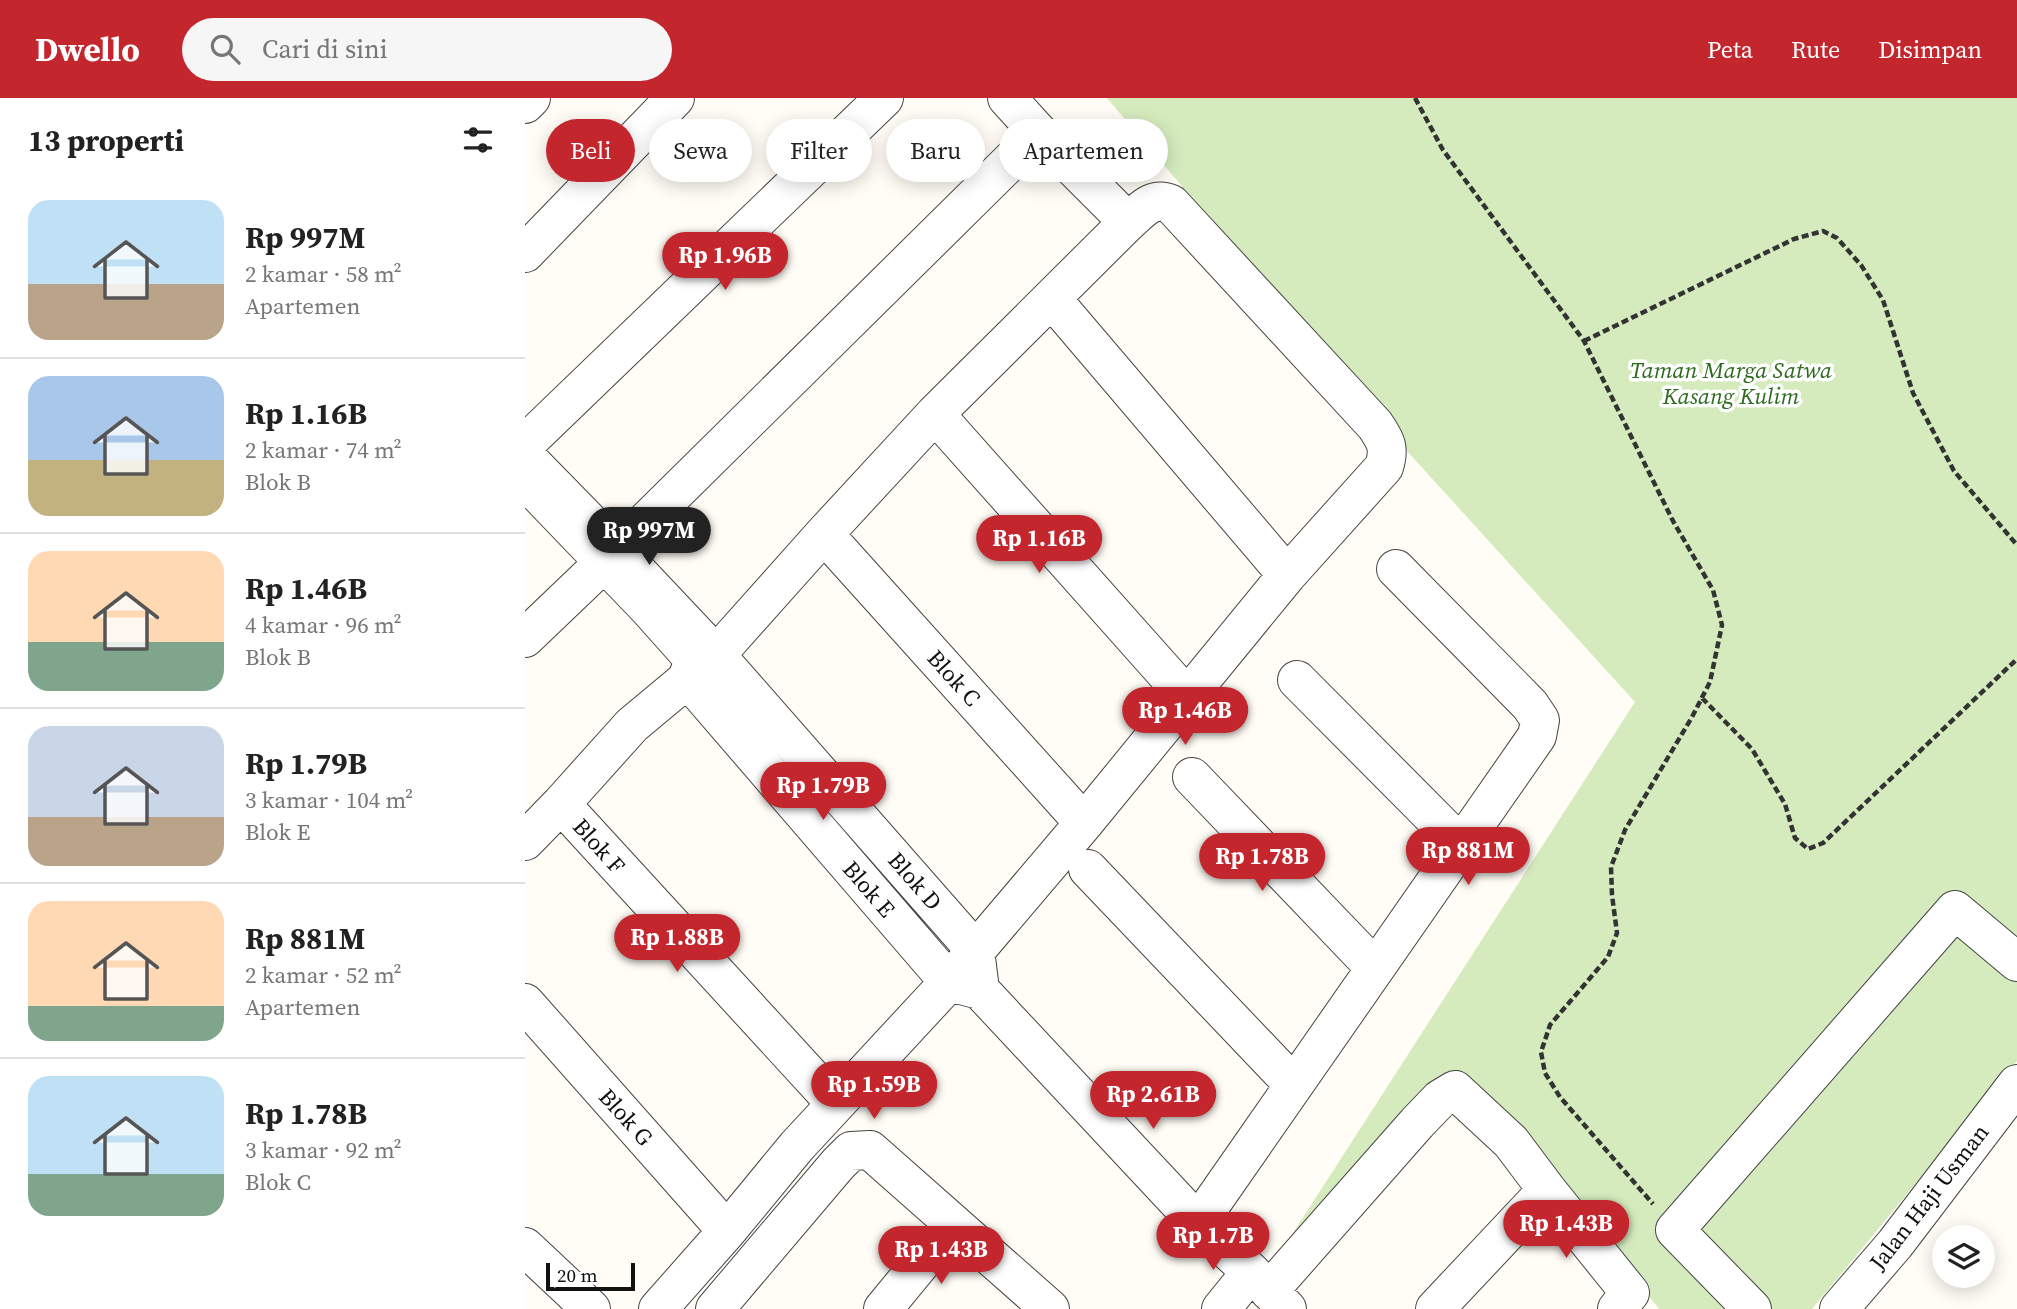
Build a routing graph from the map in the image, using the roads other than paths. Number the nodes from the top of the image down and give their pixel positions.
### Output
1 (531, 98) edge
2 (675, 98) edge
3 (884, 98) edge
4 (1007, 98) edge
5 (525, 104) edge
6 (1026, 119) edge
7 (999, 172) edge
8 (1088, 182) edge
9 (1128, 222) junction
10 (525, 253) edge
11 (1052, 299) junction
12 (935, 414) junction
13 (525, 444) edge
14 (525, 456) edge
15 (525, 480) edge
16 (824, 534) junction
17 (610, 556) junction
18 (1396, 569) dead end
19 (1287, 575) junction
20 (525, 638) edge
21 (702, 667) junction
22 (1297, 680) dead end
23 (1187, 697) junction
24 (1192, 777) dead end
25 (561, 804) junction
26 (1084, 823) junction
27 (525, 841) edge
28 (1461, 845) junction
29 (1088, 869) dead end
30 (975, 950) junction
31 (2017, 962) edge
32 (1375, 968) junction
33 (965, 986) junction
34 (525, 1003) edge
35 (2017, 1084) edge
36 (1294, 1085) junction
37 (836, 1104) junction
38 (1547, 1190) junction
39 (1198, 1223) junction
40 (953, 1224) junction
41 (727, 1231) junction
42 (525, 1247) edge
43 (1269, 1291) edge
44 (591, 1309) edge
45 (658, 1309) edge
46 (715, 1309) edge
47 (883, 1309) edge
48 (1050, 1309) edge
49 (1221, 1309) edge
50 (1434, 1309) edge
51 (1617, 1309) edge
52 (1752, 1309) edge
53 (1839, 1309) edge

1 - 5 street
2 - 10 street
3 - 13 street
4 - 6 street
7 - 17 street
8 - 9 street
9 - 11 street
9 - 19 street
11 - 12 street
11 - 19 street
12 - 16 street
12 - 23 street
14 - 17 street
15 - 17 street
16 - 21 street
16 - 26 street, Blok C
17 - 20 street
17 - 21 street
18 - 28 street
19 - 23 street
21 - 25 street
21 - 30 street, Blok D
21 - 33 street, Blok E
22 - 28 street
23 - 26 street
24 - 32 street
25 - 27 street
25 - 37 street, Blok F
26 - 30 street
28 - 32 street
29 - 36 street
30 - 33 street
31 - 52 street
32 - 36 street
33 - 37 street
33 - 39 street, Blok E
34 - 41 street, Blok G
35 - 53 street, Jalan Haji Usman
36 - 39 street
37 - 41 street
38 - 43 street
38 - 50 street
38 - 51 street
39 - 43 street, Blok E
40 - 46 street
40 - 47 street
40 - 48 street
41 - 45 street
42 - 44 street
43 - 49 street

